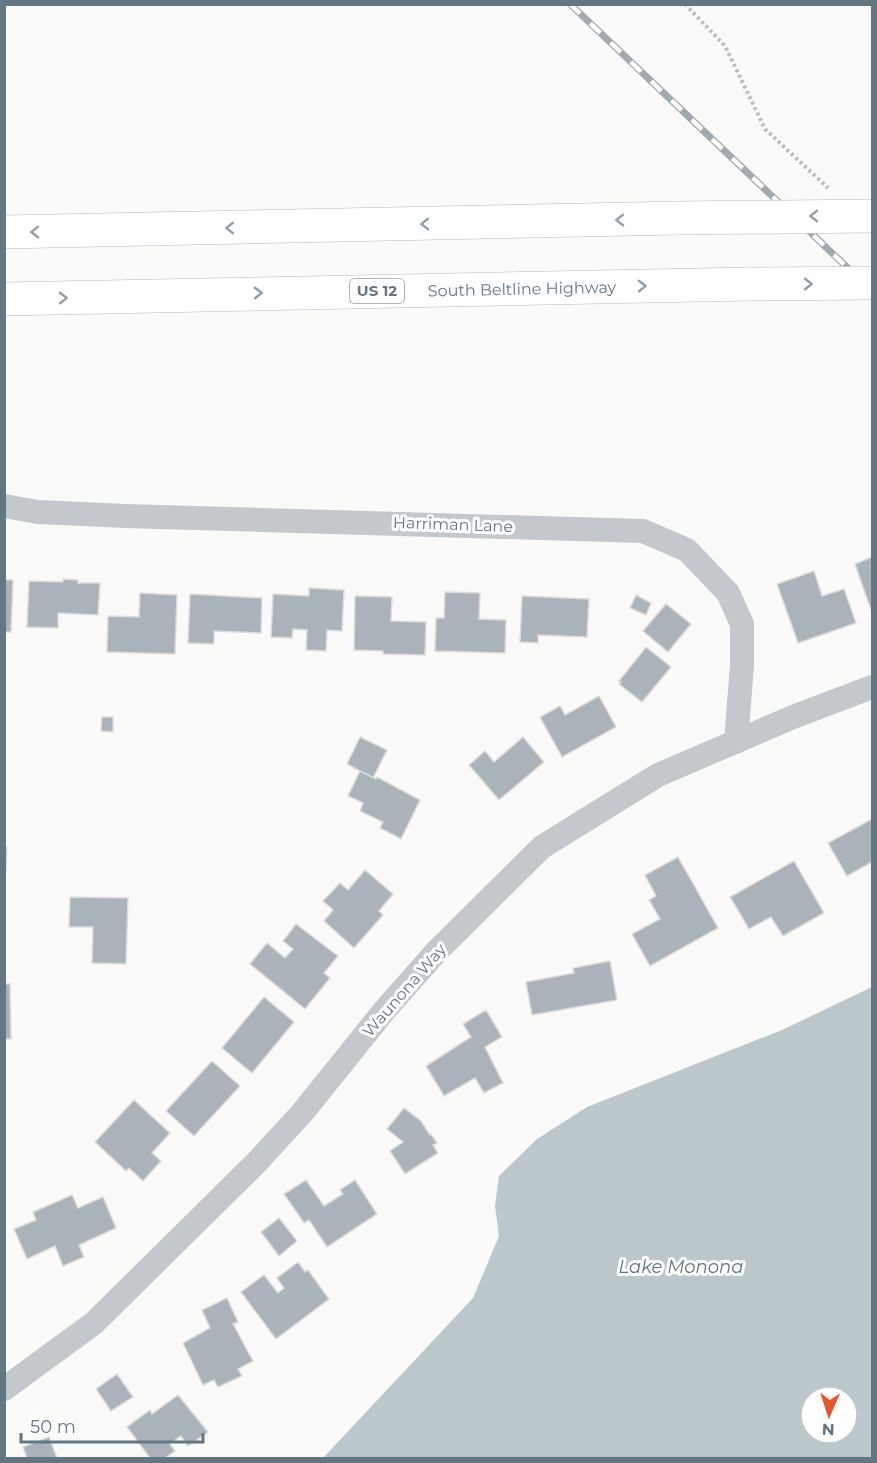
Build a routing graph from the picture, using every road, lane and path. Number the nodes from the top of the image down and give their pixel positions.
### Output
1 (685, 4) edge
2 (833, 192) dead end
3 (873, 216) edge
4 (4, 232) edge
5 (873, 284) edge
6 (4, 299) edge
7 (4, 506) edge
8 (873, 687) edge
9 (736, 742) junction
10 (4, 1389) edge

1 - 2 path
3 -> 4 highway, bridge
6 -> 5 highway, South Beltline Highway / US 12, bridge
7 - 9 street, Harriman Lane
8 - 9 street, Waunona Way
9 - 10 street, Waunona Way

